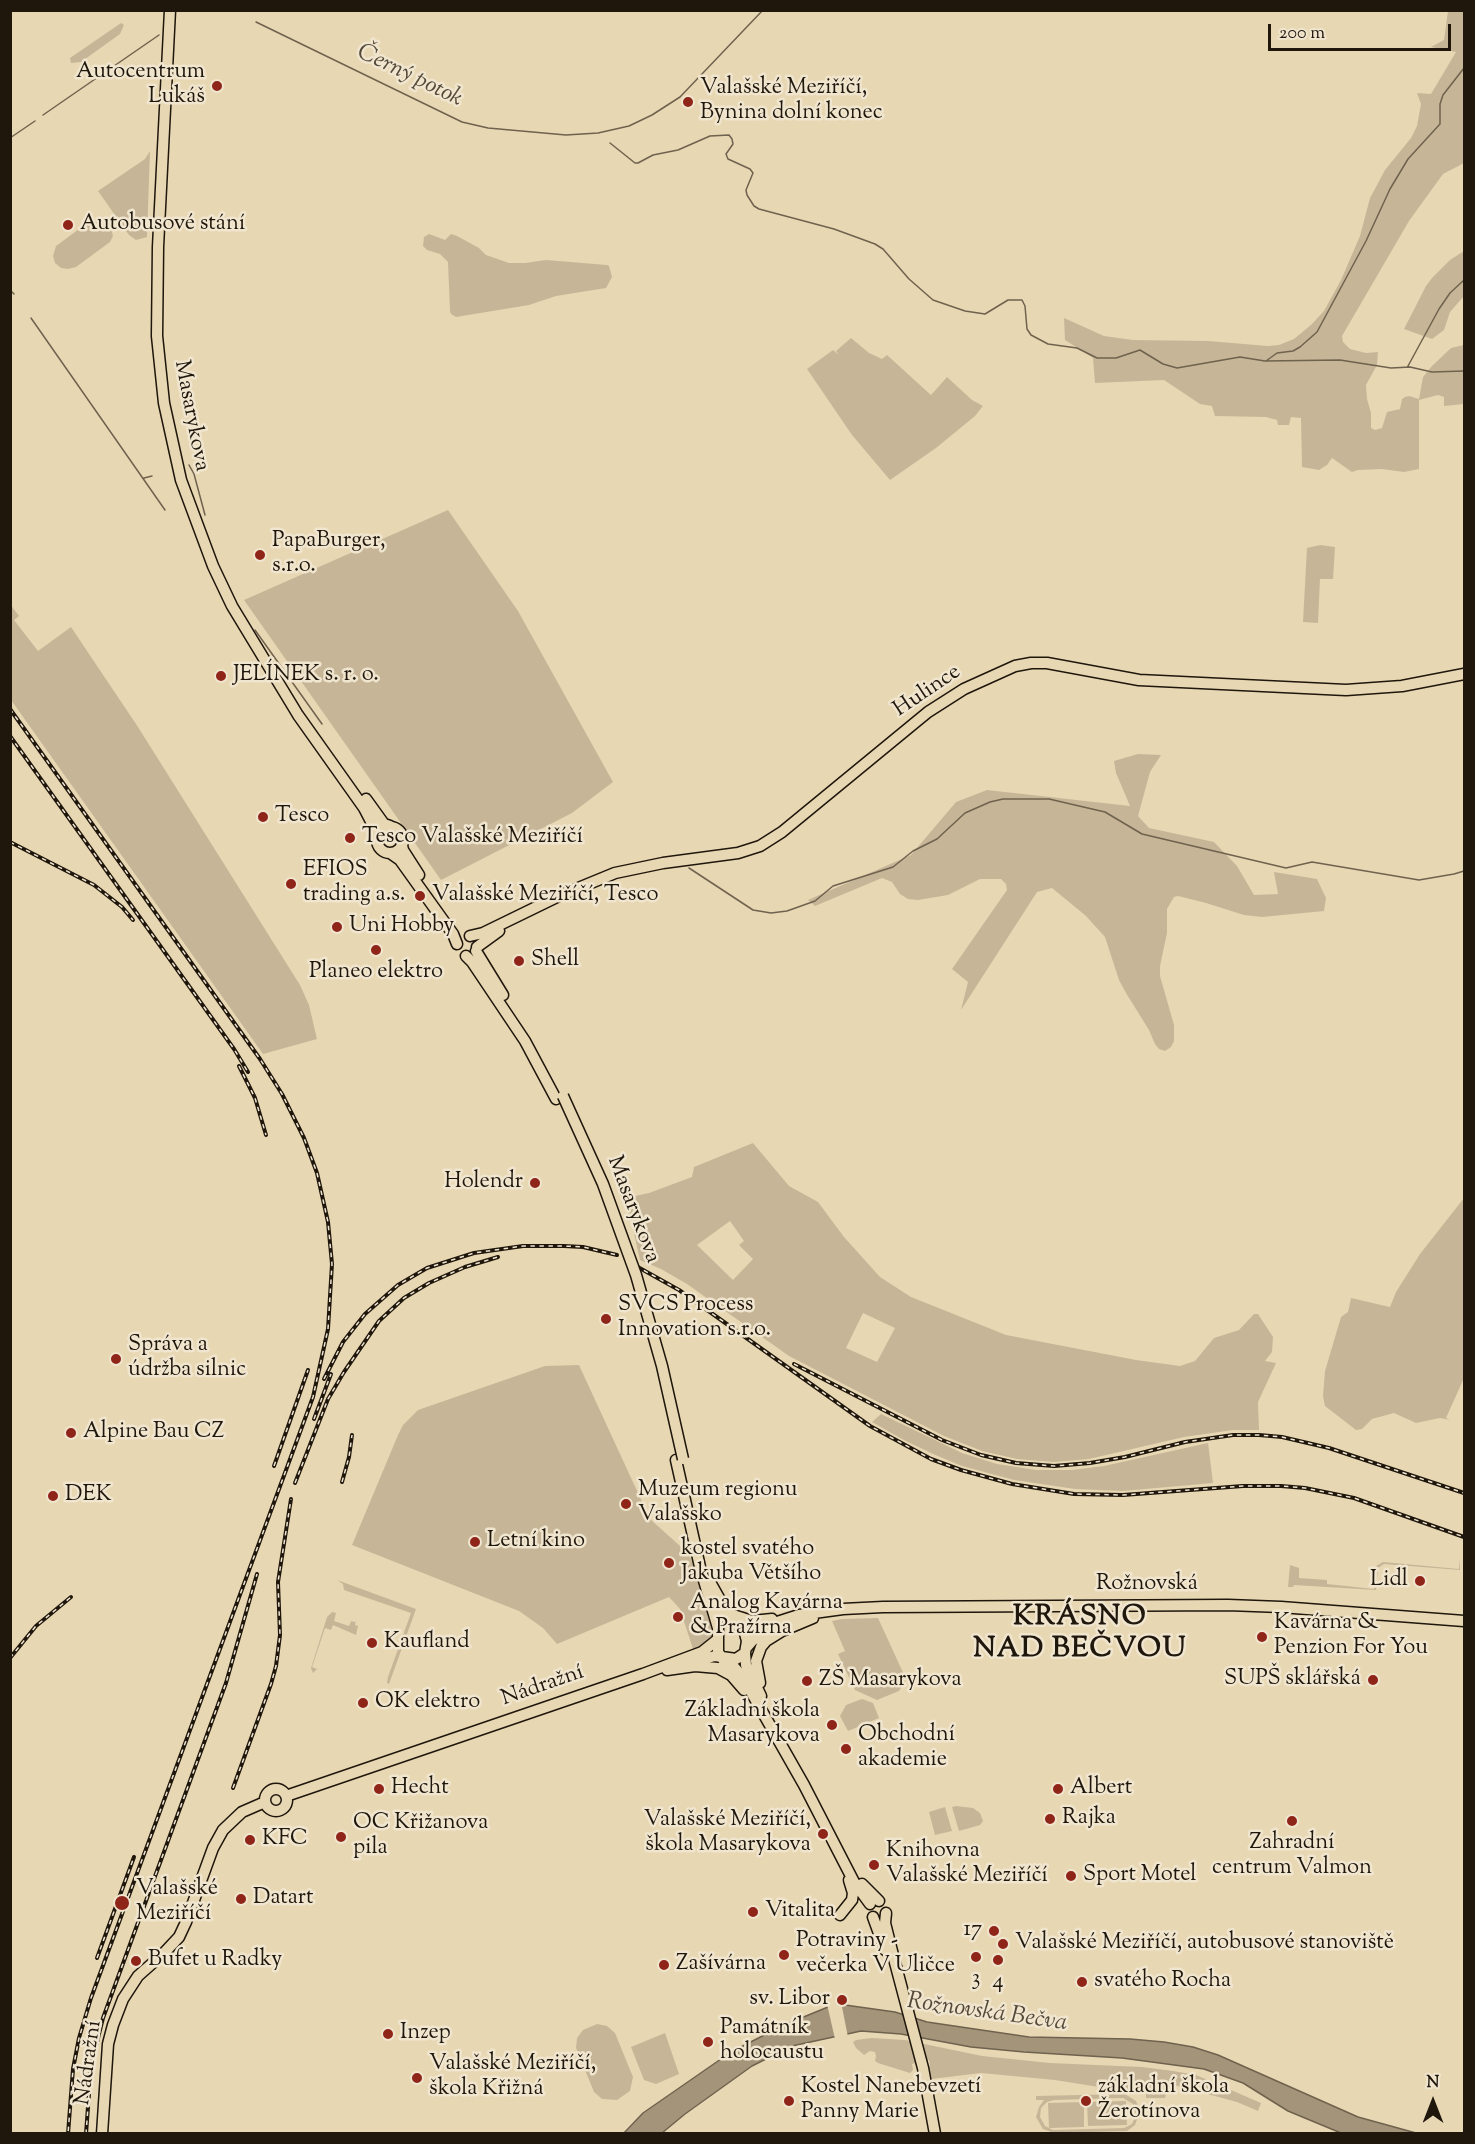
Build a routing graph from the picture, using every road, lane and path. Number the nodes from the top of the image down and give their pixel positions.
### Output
1 (170, 10) edge
2 (267, 663) junction
3 (1464, 674) edge
4 (390, 826) junction
5 (378, 835) junction
6 (402, 845) junction
7 (390, 853) junction
8 (521, 915) junction
9 (469, 936) junction
10 (457, 944) junction
11 (473, 951) junction
12 (680, 1460) junction
13 (710, 1582) junction
14 (830, 1611) junction
15 (800, 1615) junction
16 (1464, 1621) edge
17 (746, 1632) junction
18 (718, 1637) junction
19 (746, 1650) junction
20 (720, 1656) junction
21 (643, 1674) junction
22 (768, 1711) junction
23 (787, 1754) junction
24 (800, 1794) dead end
25 (286, 1796) junction
26 (812, 1801) junction
27 (265, 1802) junction
28 (875, 1903) junction
29 (886, 1913) junction
30 (840, 1915) dead end
31 (873, 1917) junction
32 (890, 1955) junction
33 (102, 2133) edge
34 (933, 2133) edge

1 - 2 main road, Masarykova
2 - 4 main road, Masarykova
2 - 5 main road, Masarykova
3 - 8 main road, Hulince
4 - 5 main road
4 - 6 main road, Masarykova
5 - 7 main road, Masarykova
6 - 7 main road
6 - 9 main road, Masarykova
7 - 10 main road, Masarykova
8 - 9 main road, Hulince
8 - 11 main road, Hulince
9 - 10 main road
9 - 11 main road
10 - 11 main road
11 - 12 main road, Masarykova
12 - 13 main road, Masarykova
12 - 18 main road, Masarykova
13 - 15 main road
13 - 17 main road, Masarykova
14 - 15 main road, Rožnovská
14 - 16 main road, Rožnovská
14 - 19 main road, Rožnovská
14 - 22 main road
15 - 17 main road, Rožnovská
17 - 18 main road
17 - 19 main road
18 - 20 main road
18 - 21 main road, Nádražní
19 - 20 main road
19 - 22 main road
20 - 21 main road, Nádražní
20 - 23 main road
21 - 23 main road
21 - 25 main road, Nádražní
22 - 28 main road
23 - 24 main road
23 - 26 main road
25 - 27 main road, Nádražní
25 - 27 main road, Nádražní
26 - 28 main road
26 - 30 main road
27 - 33 main road, Nádražní
28 - 29 main road
28 - 31 main road
29 - 31 main road
29 - 32 main road
31 - 32 main road
32 - 34 main road

